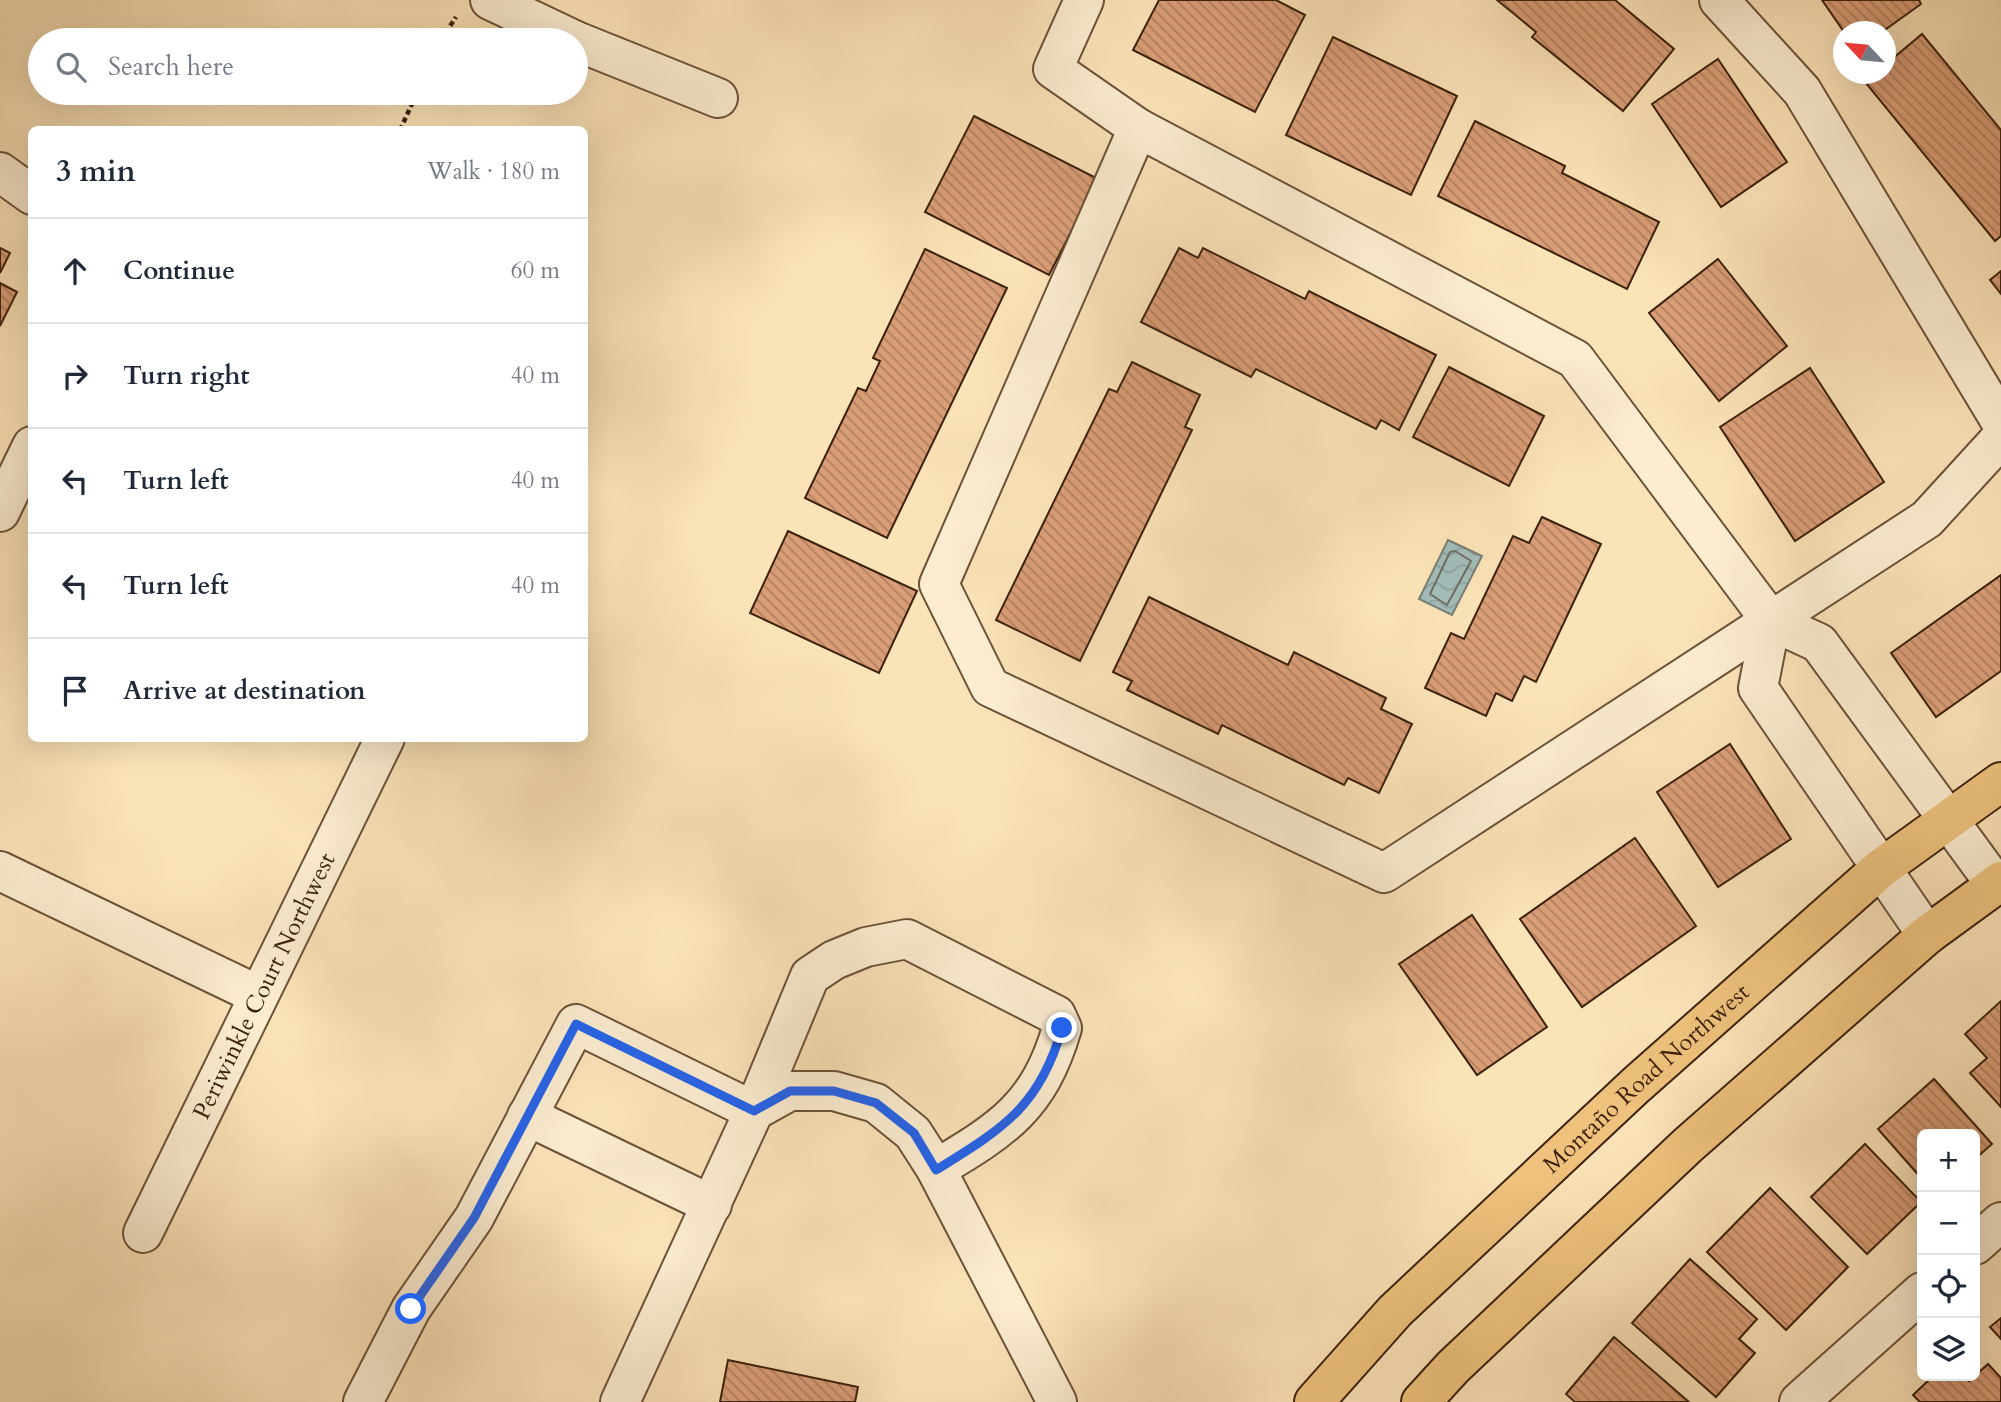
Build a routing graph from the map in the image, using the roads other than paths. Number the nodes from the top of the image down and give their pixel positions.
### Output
1 (490, 0) edge
2 (1084, 0) edge
3 (1718, 0) edge
4 (548, 28) edge
5 (588, 46) edge
6 (718, 98) dead end
7 (1138, 128) junction
8 (0, 172) edge
9 (28, 192) edge
10 (2001, 422) edge
11 (2001, 438) edge
12 (28, 454) edge
13 (0, 512) edge
14 (1771, 621) junction
15 (383, 742) edge
16 (2001, 782) edge
17 (1948, 820) junction
18 (1880, 869) junction
19 (0, 871) edge
20 (1999, 883) edge
21 (1927, 935) junction
22 (258, 996) junction
23 (754, 1111) junction
24 (527, 1116) junction
25 (936, 1170) junction
26 (712, 1205) junction
27 (2001, 1222) edge
28 (143, 1233) dead end
29 (1980, 1241) edge
30 (1917, 1296) edge
31 (363, 1402) edge
32 (620, 1402) edge
33 (1057, 1402) edge
34 (1314, 1402) edge
35 (1421, 1402) edge
36 (1799, 1402) edge

1 - 4 street
2 - 7 street
3 - 10 street
5 - 6 street
7 - 14 street
7 - 14 street
8 - 9 street
11 - 14 street
12 - 13 street
14 - 17 street
14 - 18 street
15 - 22 street, Periwinkle Court Northwest
16 - 17 main road, Montaño Road Northwest
17 - 18 main road, Montaño Road Northwest
17 - 20 street
18 - 21 street
18 - 34 main road, Montaño Road Northwest
19 - 22 street
20 - 21 main road
21 - 35 main road
22 - 28 street, Periwinkle Court Northwest
23 - 24 street
23 - 25 street
23 - 25 street
23 - 26 street
24 - 26 street
24 - 31 street
25 - 33 street
26 - 32 street
27 - 29 street
30 - 36 street

